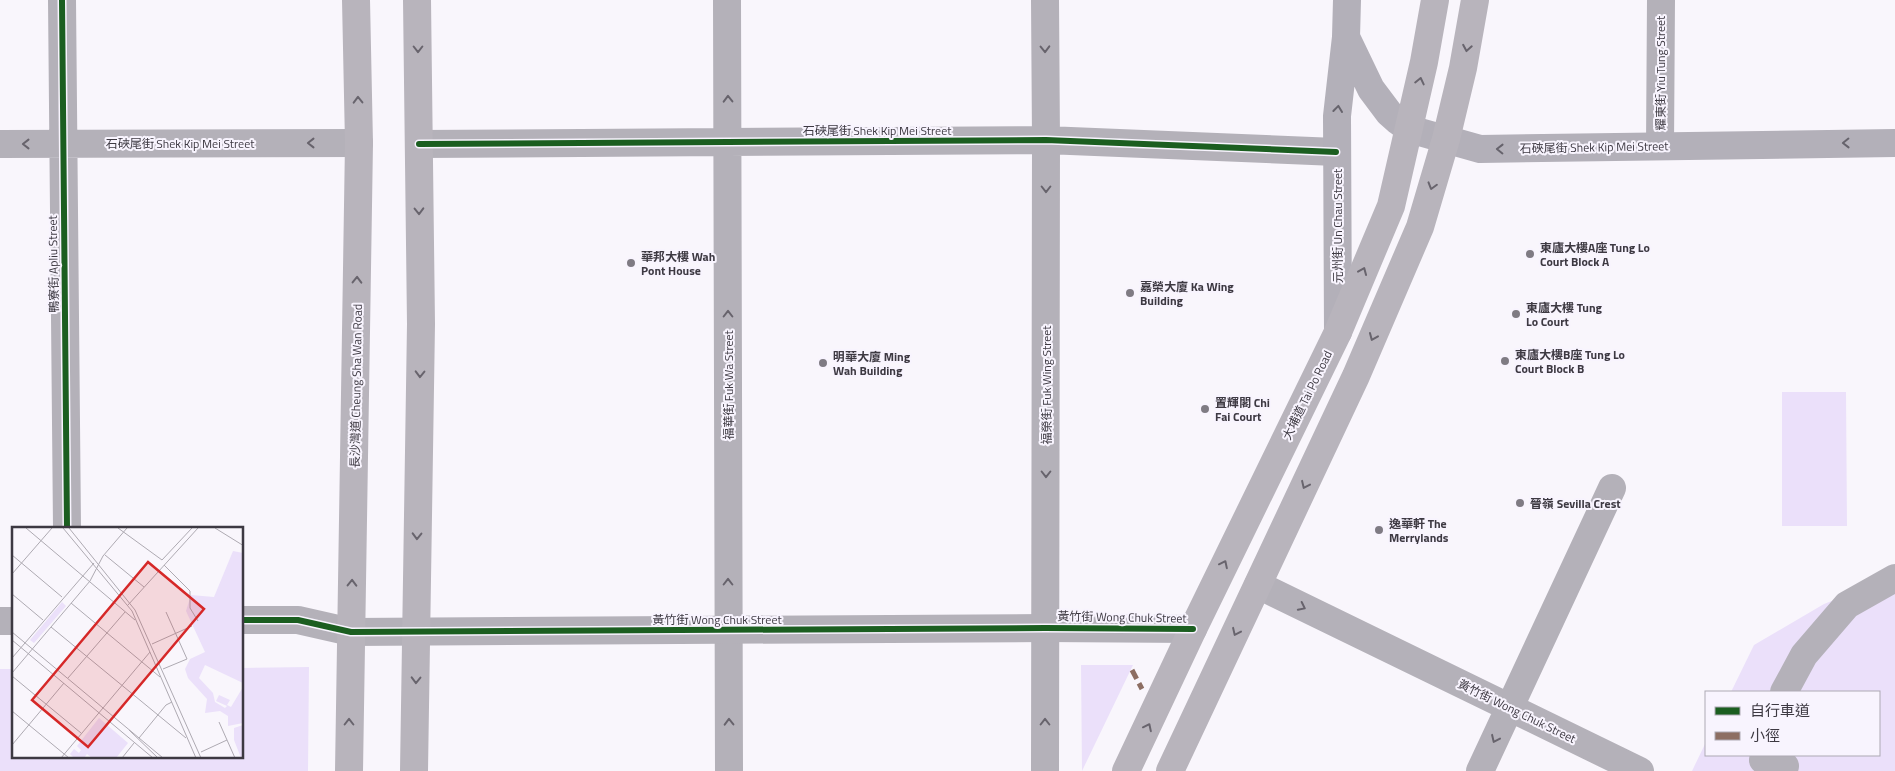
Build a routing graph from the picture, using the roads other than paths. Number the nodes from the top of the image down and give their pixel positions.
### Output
1 (62, 0) edge
2 (356, 0) edge
3 (418, 0) edge
4 (727, 0) edge
5 (1044, 0) edge
6 (1347, 0) edge
7 (1434, 0) edge
8 (1475, 0) edge
9 (1661, 0) edge
10 (1346, 38) junction
11 (1409, 128) junction
12 (1446, 139) junction
13 (1046, 140) junction
14 (729, 142) junction
15 (1895, 142) edge
16 (359, 143) junction
17 (0, 144) edge
18 (63, 144) junction
19 (418, 144) junction
20 (1660, 146) junction
21 (1336, 152) junction
22 (1338, 332) junction
23 (1612, 488) dead end
24 (67, 527) edge
25 (1895, 578) edge
26 (1258, 585) junction
27 (244, 620) edge
28 (1045, 628) junction
29 (1193, 629) junction
30 (728, 630) junction
31 (417, 631) junction
32 (352, 632) junction
33 (1785, 691) edge
34 (1510, 707) junction
35 (349, 771) edge
36 (414, 771) edge
37 (729, 771) edge
38 (1045, 771) edge
39 (1126, 771) edge
40 (1170, 771) edge
41 (1480, 771) edge
42 (1640, 771) edge

1 - 18 street, 鴨寮街 Apliu Street
16 -> 2 main road, 長沙灣道 Cheung Sha Wan Road
3 -> 19 main road
14 -> 4 street, 福華街 Fuk Wa Street
5 -> 13 street, 福榮街 Fuk Wing Street
6 - 10 main road, 元州街 Un Chau Street
11 -> 7 main road, 大埔道 Tai Po Road
8 -> 12 main road
9 - 20 street, 耀東街 Yiu Tung Street
10 - 11 main road, 石硤尾街 Shek Kip Mei Street
21 -> 10 main road, 元州街 Un Chau Street
11 - 12 main road, 石硤尾街 Shek Kip Mei Street
22 -> 11 main road, 大埔道 Tai Po Road
20 -> 12 main road, 石硤尾街 Shek Kip Mei Street
12 -> 26 main road
13 - 14 street, 石硤尾街 Shek Kip Mei Street
13 - 21 street, 石硤尾街 Shek Kip Mei Street
13 -> 28 street, 福榮街 Fuk Wing Street
14 - 19 street, 石硤尾街 Shek Kip Mei Street
30 -> 14 street, 福華街 Fuk Wa Street
15 -> 20 main road, 石硤尾街 Shek Kip Mei Street
16 -> 18 street, 石硤尾街 Shek Kip Mei Street
32 -> 16 main road, 長沙灣道 Cheung Sha Wan Road
18 -> 17 street, 石硤尾街 Shek Kip Mei Street
18 - 24 street, 鴨寮街 Apliu Street
19 -> 31 main road
21 - 22 main road, 元州街 Un Chau Street
29 -> 22 main road, 大埔道 Tai Po Road
23 - 34 street
25 - 33 street
26 -> 34 street, 黃竹街 Wong Chuk Street
26 -> 40 main road
27 - 32 street, 黃竹街 Wong Chuk Street
28 - 29 street, 黃竹街 Wong Chuk Street
28 - 30 street, 黃竹街 Wong Chuk Street
38 -> 28 street, 福榮街 Fuk Wing Street
39 -> 29 main road, 大埔道 Tai Po Road
30 - 31 street, 黃竹街 Wong Chuk Street
37 -> 30 street, 福華街 Fuk Wa Street
31 - 32 street, 黃竹街 Wong Chuk Street
31 -> 36 main road
35 -> 32 main road, 長沙灣道 Cheung Sha Wan Road
34 -> 41 street
34 - 42 street, 黃竹街 Wong Chuk Street

